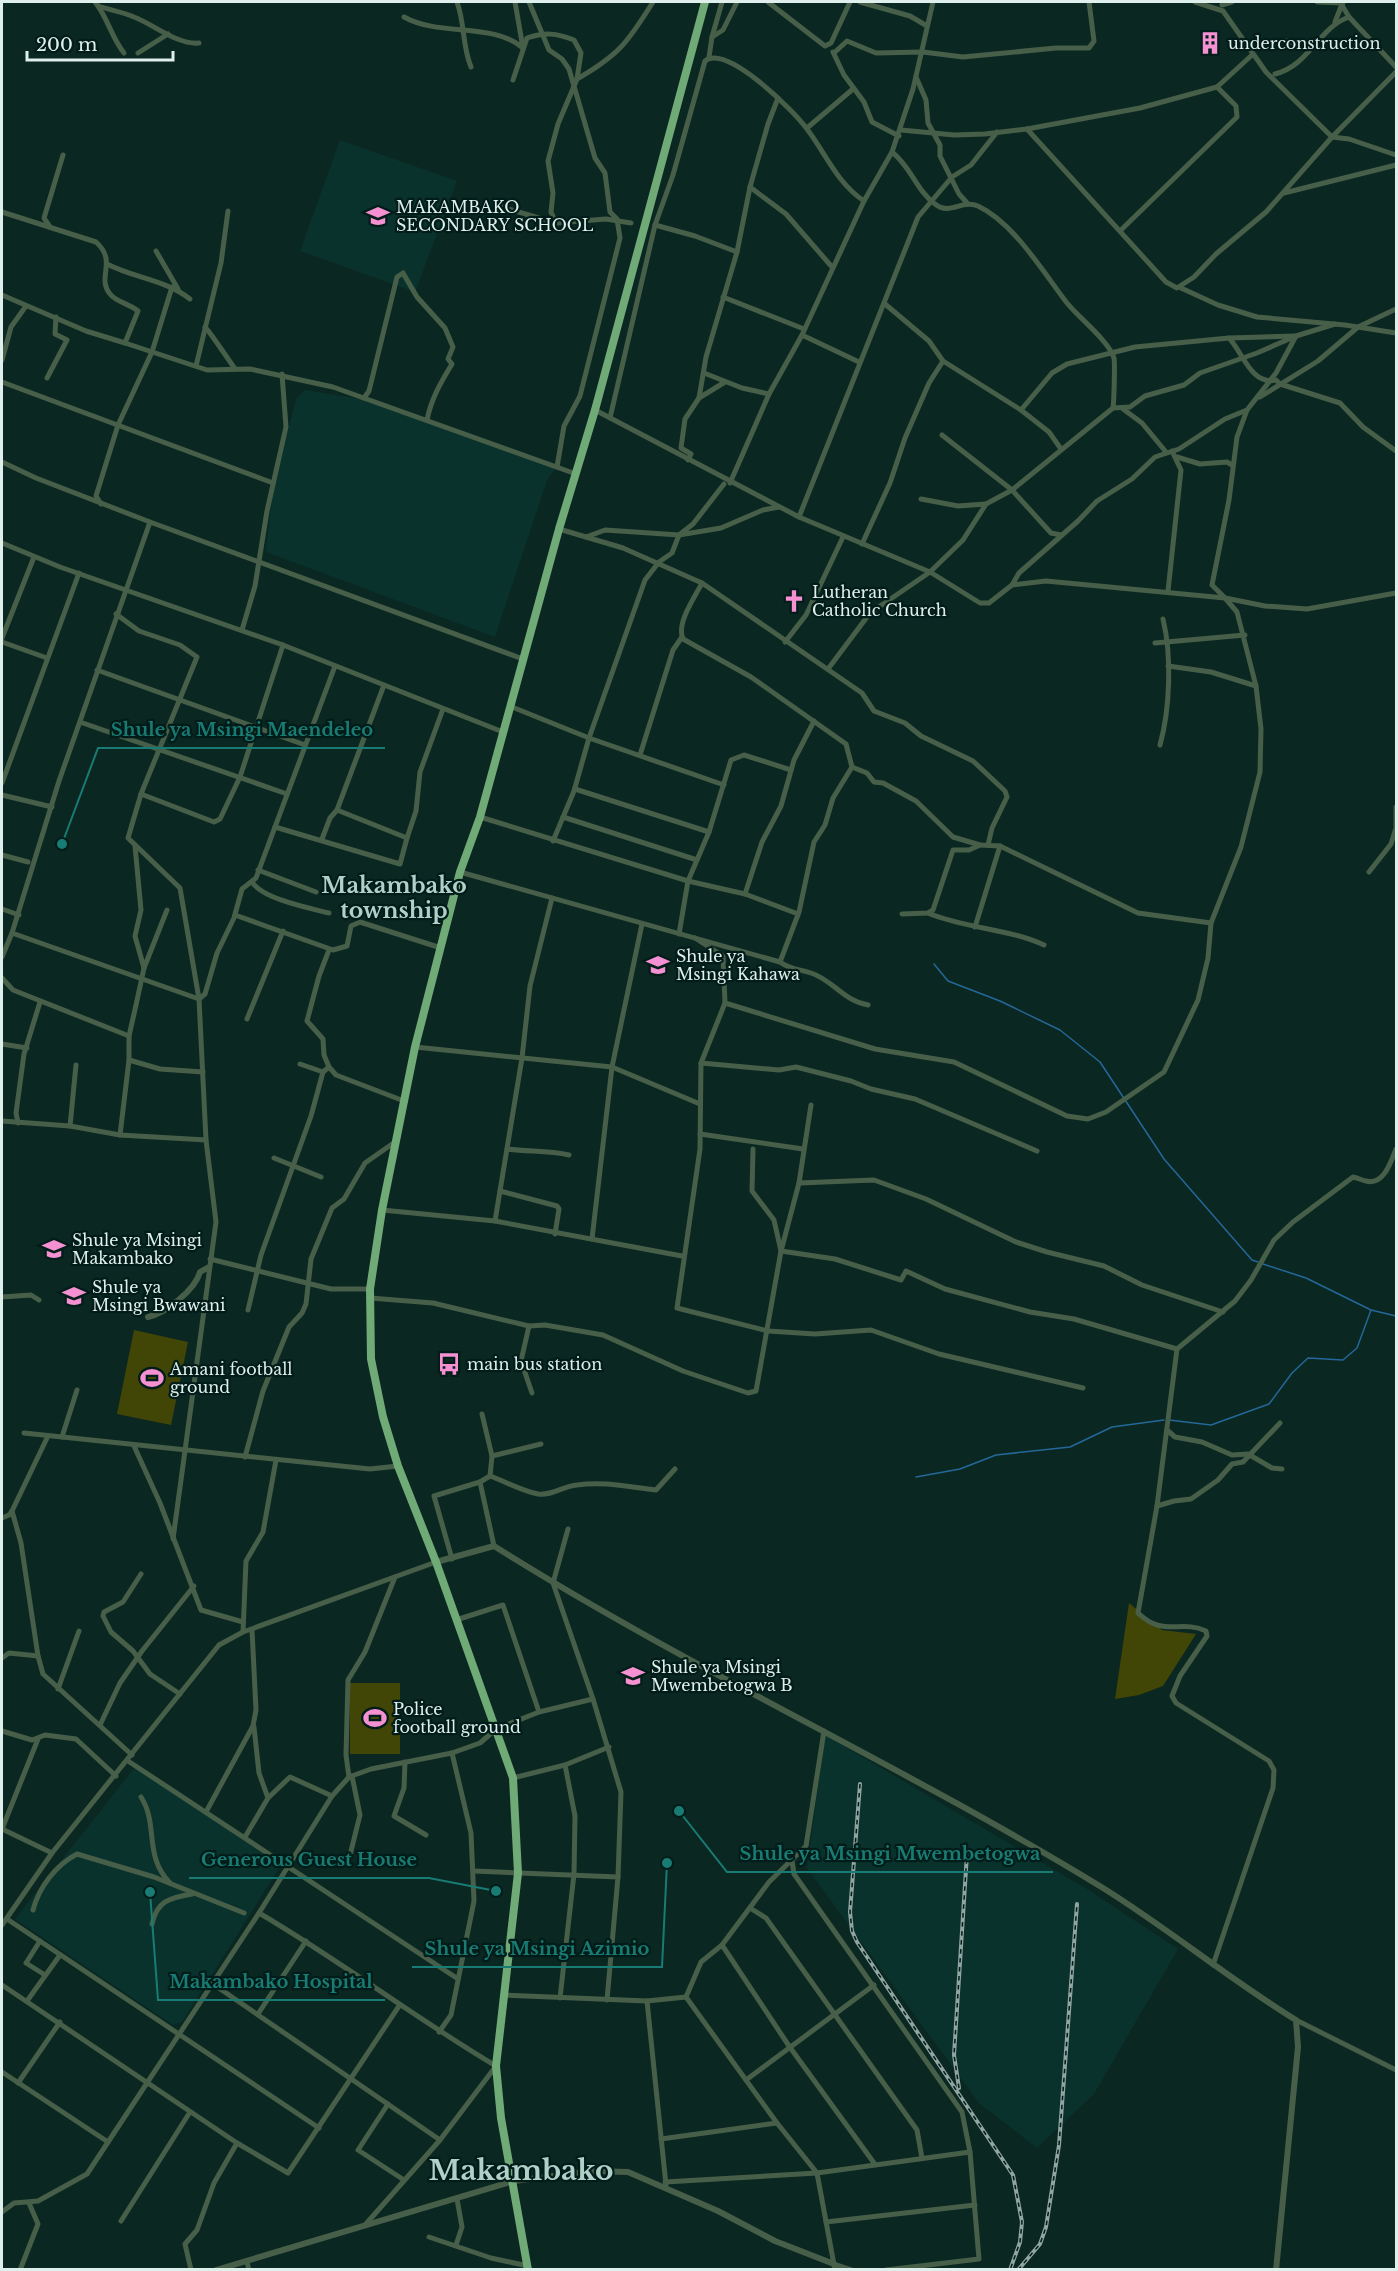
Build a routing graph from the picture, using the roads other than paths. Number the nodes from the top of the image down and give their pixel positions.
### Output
1 (457, 2) edge
2 (514, 2) edge
3 (529, 2) edge
4 (653, 2) edge
5 (705, 2) edge
6 (722, 2) edge
7 (737, 2) edge
8 (768, 2) edge
9 (850, 2) edge
10 (860, 2) edge
11 (933, 2) edge
12 (1089, 2) edge
13 (1195, 2) edge
14 (1232, 2) edge
15 (1317, 2) edge
16 (1342, 2) edge
17 (96, 4) edge
18 (1222, 6) edge
19 (404, 17) dead end
20 (1349, 17) junction
21 (1335, 22) junction
22 (927, 26) junction
23 (465, 30) junction
24 (543, 33) junction
25 (168, 34) junction
26 (712, 37) junction
27 (1322, 39) junction
28 (1286, 41) dead end
29 (199, 43) dead end
30 (829, 45) junction
31 (523, 48) junction
32 (923, 52) junction
33 (124, 53) dead end
34 (138, 53) dead end
35 (834, 53) junction
36 (1252, 55) junction
37 (709, 57) junction
38 (471, 67) dead end
39 (1396, 70) edge
40 (1275, 74) dead end
41 (916, 77) junction
42 (577, 79) junction
43 (513, 80) dead end
44 (574, 86) junction
45 (1217, 87) junction
46 (853, 89) junction
47 (778, 98) junction
48 (675, 108) junction
49 (690, 111) junction
50 (807, 128) junction
51 (1027, 129) junction
52 (996, 132) junction
53 (900, 133) junction
54 (932, 134) junction
55 (1332, 137) junction
56 (892, 152) junction
57 (63, 155) dead end
58 (1396, 155) edge
59 (1396, 165) edge
60 (952, 177) junction
61 (750, 188) junction
62 (1282, 194) junction
63 (864, 201) junction
64 (932, 202) junction
65 (968, 204) junction
66 (502, 207) dead end
67 (228, 211) dead end
68 (2, 212) edge
69 (617, 219) junction
70 (556, 222) junction
71 (631, 223) dead end
72 (655, 225) junction
73 (50, 227) junction
74 (1120, 231) junction
75 (156, 251) dead end
76 (737, 252) junction
77 (107, 264) junction
78 (832, 267) junction
79 (172, 287) junction
80 (1181, 288) junction
81 (180, 290) junction
82 (2, 295) edge
83 (723, 297) junction
84 (190, 298) dead end
85 (1396, 302) edge
86 (885, 304) junction
87 (26, 306) junction
88 (1395, 309) edge
89 (56, 317) junction
90 (1335, 324) junction
91 (205, 327) junction
92 (1358, 327) junction
93 (803, 332) junction
94 (1396, 333) edge
95 (1296, 336) junction
96 (1229, 338) junction
97 (125, 343) junction
98 (152, 352) junction
99 (1110, 352) junction
100 (1244, 358) junction
101 (2, 360) edge
102 (943, 361) junction
103 (859, 362) junction
104 (196, 366) junction
105 (235, 369) junction
106 (704, 374) junction
107 (282, 375) junction
108 (47, 378) dead end
109 (1271, 381) junction
110 (2, 382) edge
111 (725, 382) junction
112 (1280, 384) junction
113 (770, 394) junction
114 (364, 398) junction
115 (699, 398) junction
116 (1256, 399) junction
117 (1113, 408) junction
118 (1122, 408) junction
119 (595, 410) junction
120 (1021, 410) junction
121 (1247, 410) junction
122 (610, 418) junction
123 (427, 420) junction
124 (118, 425) junction
125 (942, 435) dead end
126 (1061, 449) junction
127 (1169, 451) junction
128 (1396, 451) edge
129 (1177, 457) junction
130 (688, 460) junction
131 (2, 462) edge
132 (1232, 465) junction
133 (557, 467) junction
134 (576, 474) junction
135 (273, 483) junction
136 (727, 483) junction
137 (1012, 490) junction
138 (921, 499) dead end
139 (100, 504) junction
140 (986, 504) junction
141 (779, 507) junction
142 (799, 517) junction
143 (150, 522) junction
144 (559, 529) junction
145 (679, 535) junction
146 (1061, 535) junction
147 (586, 537) junction
148 (843, 537) junction
149 (2, 543) edge
150 (862, 544) junction
151 (34, 556) junction
152 (258, 560) junction
153 (659, 562) junction
154 (930, 572) junction
155 (79, 573) junction
156 (702, 583) junction
157 (1012, 585) junction
158 (124, 589) junction
159 (1168, 591) junction
160 (1396, 593) edge
161 (1225, 598) junction
162 (116, 614) junction
163 (1163, 619) dead end
164 (242, 630) junction
165 (1245, 635) junction
166 (682, 637) junction
167 (2, 640) edge
168 (785, 642) junction
169 (1167, 642) junction
170 (1155, 643) dead end
171 (283, 645) junction
172 (47, 658) junction
173 (523, 659) junction
174 (336, 666) junction
175 (1168, 666) junction
176 (828, 669) junction
177 (97, 670) junction
178 (384, 685) junction
179 (1256, 686) junction
180 (181, 699) junction
181 (512, 707) junction
182 (443, 709) junction
183 (814, 721) junction
184 (80, 722) junction
185 (257, 727) junction
186 (503, 732) junction
187 (589, 738) junction
188 (305, 745) junction
189 (1160, 745) dead end
190 (161, 750) junction
191 (640, 755) junction
192 (852, 767) junction
193 (791, 770) junction
194 (240, 777) junction
195 (2, 783) edge
196 (724, 785) junction
197 (575, 789) junction
198 (141, 794) junction
199 (287, 794) junction
200 (2, 795) edge
201 (52, 807) junction
202 (1396, 807) edge
203 (337, 810) junction
204 (480, 817) junction
205 (563, 817) junction
206 (275, 827) junction
207 (709, 831) junction
208 (407, 838) junction
209 (322, 840) junction
210 (553, 841) junction
211 (980, 845) junction
212 (988, 845) junction
213 (135, 846) junction
214 (1000, 846) junction
215 (2, 855) edge
216 (697, 860) junction
217 (28, 862) dead end
218 (258, 870) junction
219 (460, 872) junction
220 (1369, 872) dead end
221 (688, 881) junction
222 (252, 882) junction
223 (316, 892) dead end
224 (745, 894) junction
225 (552, 898) junction
226 (2, 909) edge
227 (167, 910) dead end
228 (329, 913) dead end
229 (928, 913) junction
230 (798, 914) junction
231 (902, 914) dead end
232 (19, 915) junction
233 (235, 915) junction
234 (1211, 923) junction
235 (642, 924) junction
236 (975, 927) junction
237 (283, 931) junction
238 (12, 933) junction
239 (679, 934) junction
240 (695, 938) junction
241 (1044, 945) dead end
242 (441, 948) junction
243 (329, 950) junction
244 (2, 957) edge
245 (780, 962) junction
246 (144, 968) junction
247 (2, 978) edge
248 (142, 981) junction
249 (199, 999) junction
250 (40, 1002) junction
251 (725, 1003) junction
252 (868, 1005) dead end
253 (247, 1019) dead end
254 (129, 1036) junction
255 (2, 1044) edge
256 (415, 1047) junction
257 (27, 1048) junction
258 (522, 1058) junction
259 (129, 1060) junction
260 (701, 1063) junction
261 (300, 1064) dead end
262 (76, 1065) dead end
263 (329, 1067) junction
264 (612, 1067) junction
265 (203, 1072) junction
266 (323, 1072) junction
267 (404, 1101) junction
268 (700, 1104) junction
269 (811, 1105) dead end
270 (2, 1121) edge
271 (18, 1123) junction
272 (69, 1126) junction
273 (700, 1134) junction
274 (120, 1135) junction
275 (206, 1140) junction
276 (396, 1141) junction
277 (507, 1149) junction
278 (753, 1149) dead end
279 (803, 1149) junction
280 (1396, 1149) edge
281 (1037, 1151) dead end
282 (569, 1155) dead end
283 (274, 1158) dead end
284 (292, 1166) junction
285 (321, 1177) dead end
286 (799, 1183) junction
287 (500, 1191) junction
288 (382, 1210) junction
289 (495, 1221) junction
290 (555, 1234) junction
291 (592, 1239) junction
292 (781, 1251) junction
293 (682, 1256) junction
294 (210, 1259) junction
295 (209, 1267) junction
296 (258, 1271) junction
297 (308, 1284) junction
298 (370, 1294) junction
299 (2, 1297) edge
300 (39, 1300) dead end
301 (248, 1310) dead end
302 (1223, 1312) junction
303 (148, 1317) dead end
304 (529, 1326) junction
305 (768, 1331) junction
306 (1177, 1350) junction
307 (1083, 1388) dead end
308 (77, 1390) dead end
309 (532, 1393) dead end
310 (482, 1414) dead end
311 (1280, 1422) dead end
312 (1167, 1430) junction
313 (24, 1433) dead end
314 (48, 1436) junction
315 (62, 1437) junction
316 (541, 1444) dead end
317 (134, 1446) junction
318 (184, 1450) junction
319 (1248, 1455) junction
320 (492, 1456) junction
321 (245, 1457) junction
322 (276, 1460) junction
323 (399, 1466) junction
324 (675, 1469) dead end
325 (1282, 1469) dead end
326 (490, 1476) junction
327 (480, 1482) junction
328 (1157, 1506) junction
329 (12, 1511) junction
330 (2, 1518) edge
331 (568, 1529) dead end
332 (173, 1539) junction
333 (494, 1546) junction
334 (452, 1559) junction
335 (436, 1562) junction
336 (141, 1574) dead end
337 (395, 1577) junction
338 (553, 1583) junction
339 (194, 1586) junction
340 (456, 1620) junction
341 (243, 1622) junction
342 (252, 1630) junction
343 (79, 1631) dead end
344 (243, 1632) junction
345 (38, 1656) junction
346 (2, 1658) edge
347 (138, 1658) junction
348 (58, 1689) junction
349 (180, 1694) junction
350 (593, 1699) junction
351 (538, 1712) junction
352 (100, 1725) junction
353 (254, 1726) junction
354 (496, 1729) junction
355 (2, 1731) edge
356 (824, 1731) junction
357 (38, 1739) junction
358 (609, 1747) junction
359 (452, 1753) junction
360 (132, 1755) junction
361 (128, 1761) junction
362 (405, 1762) junction
363 (565, 1765) junction
364 (116, 1776) junction
365 (351, 1776) junction
366 (513, 1778) junction
367 (332, 1796) junction
368 (141, 1797) dead end
369 (268, 1798) junction
370 (206, 1812) junction
371 (2, 1829) edge
372 (426, 1835) dead end
373 (246, 1837) junction
374 (52, 1853) junction
375 (349, 1859) dead end
376 (792, 1861) junction
377 (289, 1866) junction
378 (474, 1871) junction
379 (518, 1873) junction
380 (574, 1874) junction
381 (618, 1877) junction
382 (173, 1886) junction
383 (193, 1894) junction
384 (750, 1908) junction
385 (33, 1910) dead end
386 (244, 1913) dead end
387 (259, 1913) junction
388 (7, 1919) junction
389 (153, 1924) dead end
390 (2, 1925) edge
391 (40, 1941) junction
392 (306, 1941) junction
393 (722, 1945) junction
394 (60, 1955) junction
395 (1213, 1965) junction
396 (45, 1975) junction
397 (458, 1979) junction
398 (213, 1984) junction
399 (2, 1985) edge
400 (874, 1985) junction
401 (503, 1995) junction
402 (686, 1997) junction
403 (560, 1998) junction
404 (607, 2000) junction
405 (27, 2001) junction
406 (647, 2001) junction
407 (399, 2006) junction
408 (258, 2014) junction
409 (834, 2014) junction
410 (1296, 2020) junction
411 (60, 2022) junction
412 (439, 2032) junction
413 (177, 2034) junction
414 (789, 2046) junction
415 (496, 2066) junction
416 (1396, 2070) edge
417 (2, 2072) edge
418 (352, 2079) junction
419 (746, 2080) junction
420 (148, 2081) junction
421 (18, 2083) junction
422 (154, 2087) dead end
423 (388, 2104) junction
424 (190, 2112) junction
425 (777, 2123) junction
426 (319, 2128) junction
427 (661, 2139) junction
428 (440, 2140) junction
429 (108, 2142) junction
430 (237, 2143) junction
431 (970, 2152) junction
432 (261, 2154) dead end
433 (922, 2158) junction
434 (874, 2163) junction
435 (817, 2173) junction
436 (404, 2180) junction
437 (514, 2181) junction
438 (666, 2185) junction
439 (458, 2199) junction
440 (29, 2203) junction
441 (975, 2205) junction
442 (2, 2212) edge
443 (121, 2221) dead end
444 (826, 2222) junction
445 (362, 2228) junction
446 (429, 2237) dead end
447 (456, 2245) junction
448 (247, 2262) junction
449 (835, 2267) edge
450 (528, 2268) edge
451 (20, 2270) edge
452 (191, 2270) edge
453 (216, 2270) edge
454 (249, 2270) edge
455 (852, 2270) edge
456 (886, 2270) edge
457 (1276, 2270) edge

1 - 23 street
2 - 31 street
3 - 24 street
4 - 42 street
5 - 48 highway
6 - 26 street
7 - 26 street
8 - 30 street
9 - 30 street
10 - 22 street
11 - 22 street
12 - 32 street
13 - 18 street
14 - 18 street
15 - 16 street
16 - 20 street
16 - 21 street
17 - 25 street
17 - 33 street
18 - 36 street
19 - 23 street
20 - 21 street
20 - 39 street
21 - 27 street
22 - 32 street
23 - 31 street
23 - 38 street
24 - 31 street
24 - 42 street
24 - 44 street
25 - 29 street
25 - 34 street
26 - 37 street
27 - 28 street
27 - 40 street
30 - 35 street
31 - 43 street
32 - 35 street
32 - 41 street
35 - 46 street
36 - 45 street
36 - 55 street
37 - 47 street
37 - 49 street
39 - 55 street
41 - 53 street
41 - 54 street
42 - 44 street
44 - 69 street
44 - 70 street
45 - 51 street
45 - 74 street
46 - 50 street
46 - 53 street
47 - 50 street
47 - 61 street
48 - 49 street
48 - 119 highway
49 - 72 street
50 - 63 street
51 - 52 street
51 - 74 street
52 - 54 street
52 - 60 street
53 - 54 street
53 - 56 street
54 - 60 street
55 - 58 street
55 - 62 street
56 - 63 street
56 - 64 street
57 - 73 street
59 - 62 street
60 - 64 street
60 - 65 street
61 - 76 street
61 - 78 street
62 - 80 street
63 - 78 street
64 - 65 street
64 - 86 street
65 - 99 street
66 - 70 street
67 - 91 street
68 - 73 street
69 - 70 street
69 - 71 street
69 - 133 street
72 - 76 street
72 - 122 street
73 - 77 street
74 - 80 street
75 - 81 street
76 - 83 street
77 - 79 street
77 - 97 street
78 - 93 street
79 - 81 street
79 - 98 street
80 - 90 street
81 - 84 street
82 - 87 street
83 - 93 street
83 - 106 street
85 - 88 street
86 - 102 street
86 - 103 street
87 - 89 street
87 - 101 street
88 - 92 street
89 - 97 street
89 - 108 street
90 - 92 street
90 - 95 street
91 - 104 street
91 - 105 street
92 - 94 street
92 - 112 street
93 - 103 street
93 - 113 street
95 - 96 street
95 - 100 street
95 - 109 street
96 - 99 street
96 - 100 street
97 - 98 street
98 - 104 street
98 - 124 street
99 - 117 street
99 - 120 street
100 - 109 street
100 - 118 street
102 - 120 street
102 - 150 street
103 - 142 street
104 - 105 street
105 - 107 street
106 - 111 street
106 - 115 street
107 - 114 street
107 - 135 street
109 - 112 street
109 - 116 street
110 - 124 street
111 - 113 street
111 - 115 street
112 - 116 street
112 - 128 street
113 - 136 street
114 - 123 street
114 - 123 street
115 - 130 street
116 - 121 street
117 - 118 street
117 - 126 street
118 - 127 street
119 - 122 street
119 - 134 highway
120 - 126 street
121 - 127 street
121 - 132 street
122 - 130 street
123 - 133 street
124 - 135 street
124 - 139 street
125 - 137 street
126 - 137 street
127 - 129 street
127 - 146 street
129 - 132 street
129 - 159 street
130 - 136 street
131 - 139 street
132 - 161 street
133 - 134 street
134 - 144 highway
135 - 152 street
136 - 141 street
136 - 145 street
137 - 140 street
137 - 146 street
138 - 140 street
139 - 143 street
140 - 154 street
141 - 142 street
141 - 145 street
142 - 148 street
143 - 152 street
143 - 158 street
144 - 147 street
144 - 173 highway
145 - 147 street
145 - 153 street
146 - 157 street
147 - 153 street
148 - 150 street
148 - 168 street
149 - 151 street
150 - 154 street
151 - 155 street
151 - 167 street
152 - 164 street
152 - 173 street
153 - 156 street
153 - 187 street
154 - 157 street
154 - 176 street
155 - 158 street
155 - 172 street
156 - 166 street
156 - 168 street
157 - 159 street
158 - 162 street
158 - 164 street
159 - 161 street
160 - 161 street
161 - 165 street
162 - 177 street
162 - 180 street
163 - 169 street
164 - 171 street
165 - 169 street
165 - 179 street
166 - 183 street
166 - 191 street
167 - 172 street
168 - 176 street
169 - 170 street
169 - 175 street
171 - 174 street
171 - 185 street
172 - 195 street
173 - 181 highway
174 - 178 street
174 - 188 street
175 - 179 street
175 - 189 street
176 - 212 street
177 - 180 street
177 - 184 street
178 - 182 street
178 - 203 street
179 - 234 street
180 - 185 street
180 - 190 street
181 - 186 highway
181 - 187 street
182 - 186 street
182 - 208 street
183 - 192 street
183 - 193 street
184 - 190 street
184 - 201 street
185 - 188 street
185 - 194 street
186 - 204 highway
187 - 191 street
187 - 197 street
188 - 199 street
190 - 194 street
190 - 198 street
191 - 196 street
192 - 211 street
192 - 230 street
193 - 196 street
193 - 224 street
194 - 198 street
194 - 199 street
196 - 207 street
197 - 205 street
197 - 207 street
198 - 213 street
199 - 206 street
200 - 201 street
201 - 232 street
202 - 220 street
203 - 208 street
203 - 209 street
204 - 210 street
204 - 219 highway
205 - 210 street
205 - 216 street
206 - 209 street
206 - 218 street
207 - 216 street
208 - 209 street
210 - 221 street
211 - 212 street
211 - 229 street
212 - 214 street
213 - 246 street
213 - 249 street
214 - 234 street
214 - 236 street
215 - 217 street
216 - 221 street
218 - 222 street
218 - 223 street
219 - 225 street
219 - 242 highway
221 - 224 street
221 - 239 street
222 - 228 street
222 - 233 street
224 - 230 street
225 - 235 street
225 - 258 street
226 - 232 street
227 - 246 street
229 - 231 street
229 - 236 street
230 - 245 street
232 - 238 street
233 - 237 street
233 - 249 street
234 - 251 street
235 - 239 street
235 - 264 street
236 - 241 street
237 - 243 street
237 - 253 street
238 - 244 street
238 - 248 street
239 - 240 street
240 - 245 street
240 - 251 street
242 - 243 street
242 - 256 highway
243 - 263 street
245 - 252 street
246 - 248 street
247 - 250 street
248 - 249 street
248 - 254 street
249 - 265 street
250 - 254 street
250 - 257 street
251 - 260 street
254 - 259 street
255 - 257 street
256 - 258 street
256 - 267 highway
257 - 271 street
258 - 264 street
258 - 277 street
259 - 265 street
259 - 274 street
260 - 268 street
260 - 281 street
261 - 266 street
262 - 272 street
263 - 266 street
263 - 267 street
264 - 268 street
264 - 291 street
265 - 275 street
266 - 284 street
267 - 276 highway
268 - 273 street
269 - 279 street
270 - 271 street
271 - 272 street
272 - 274 street
273 - 279 street
273 - 293 street
274 - 275 street
275 - 294 street
276 - 288 highway
276 - 297 street
277 - 282 street
277 - 287 street
278 - 292 street
279 - 286 street
280 - 302 street
283 - 284 street
284 - 285 street
284 - 296 street
286 - 292 street
286 - 302 street
287 - 289 street
287 - 290 street
288 - 289 street
288 - 298 highway
289 - 290 street
290 - 291 street
291 - 293 street
292 - 305 street
292 - 306 street
293 - 305 street
294 - 295 street
294 - 296 street
295 - 303 street
295 - 318 street
296 - 297 street
296 - 301 street
297 - 298 street
297 - 321 street
298 - 304 street
298 - 323 highway
299 - 300 street
302 - 306 street
304 - 305 street
304 - 309 street
305 - 307 street
306 - 312 street
308 - 315 street
310 - 320 street
311 - 319 street
312 - 319 street
312 - 328 street
313 - 314 street
314 - 315 street
314 - 329 street
315 - 317 street
316 - 320 street
317 - 318 street
317 - 332 street
318 - 321 street
318 - 332 street
319 - 325 street
319 - 328 street
320 - 326 street
321 - 322 street
322 - 323 street
322 - 341 street
323 - 335 highway
324 - 326 street
326 - 327 street
327 - 333 street
327 - 334 street
328 - 395 street
329 - 330 street
329 - 345 street
331 - 338 street
332 - 339 street
333 - 334 street
333 - 338 street
334 - 335 street
335 - 337 street
335 - 340 highway
336 - 347 street
337 - 342 street
337 - 365 street
338 - 350 street
338 - 356 street
339 - 341 street
339 - 347 street
340 - 351 street
340 - 354 highway
341 - 344 street
342 - 344 street
342 - 353 street
343 - 348 street
344 - 349 street
345 - 346 street
345 - 348 street
347 - 349 street
347 - 352 street
348 - 352 street
349 - 360 street
350 - 351 street
350 - 358 street
351 - 354 street
352 - 360 street
353 - 369 street
353 - 370 street
354 - 359 street
354 - 366 highway
355 - 357 street
356 - 376 street
356 - 395 street
357 - 364 street
357 - 371 street
358 - 363 street
358 - 381 street
359 - 362 street
359 - 378 street
360 - 361 street
361 - 364 street
361 - 370 street
362 - 365 street
362 - 372 street
363 - 366 street
363 - 380 street
364 - 374 street
365 - 367 street
365 - 375 street
366 - 379 highway
367 - 369 street
367 - 377 street
368 - 382 street
369 - 373 street
370 - 373 street
371 - 374 street
373 - 377 street
374 - 388 street
376 - 384 street
376 - 400 street
377 - 387 street
377 - 397 street
378 - 379 street
378 - 397 street
379 - 380 street
379 - 401 highway
380 - 381 street
380 - 403 street
381 - 404 street
382 - 383 street
382 - 385 street
383 - 386 street
383 - 389 street
384 - 393 street
384 - 409 street
387 - 392 street
387 - 398 street
388 - 390 street
388 - 391 street
391 - 394 street
391 - 396 street
392 - 407 street
392 - 408 street
393 - 402 street
393 - 414 street
394 - 396 street
394 - 413 street
395 - 410 street
396 - 405 street
397 - 412 street
398 - 408 street
398 - 413 street
399 - 405 street
400 - 409 street
400 - 431 street
401 - 403 street
401 - 415 highway
402 - 406 street
402 - 419 street
403 - 404 street
404 - 406 street
405 - 411 street
406 - 427 street
407 - 412 street
407 - 418 street
408 - 418 street
409 - 414 street
409 - 433 street
410 - 416 street
410 - 457 street
411 - 420 street
411 - 421 street
412 - 415 street
413 - 420 street
413 - 426 street
414 - 419 street
414 - 434 street
415 - 428 street
415 - 437 highway
417 - 421 street
418 - 423 street
418 - 426 street
419 - 425 street
420 - 424 street
420 - 429 street
421 - 429 street
422 - 424 street
423 - 428 street
423 - 436 street
424 - 430 street
424 - 443 street
425 - 427 street
425 - 435 street
426 - 430 street
427 - 438 street
428 - 436 street
429 - 440 street
430 - 432 street
430 - 452 street
431 - 433 street
431 - 441 street
433 - 434 street
434 - 435 street
435 - 438 street
435 - 444 street
436 - 445 street
437 - 438 street
437 - 439 street
437 - 450 highway
438 - 449 street
439 - 445 street
439 - 447 street
440 - 442 street
440 - 451 street
441 - 444 street
441 - 456 street
444 - 449 street
445 - 448 street
446 - 447 street
447 - 450 street
448 - 453 street
448 - 454 street
449 - 455 street

